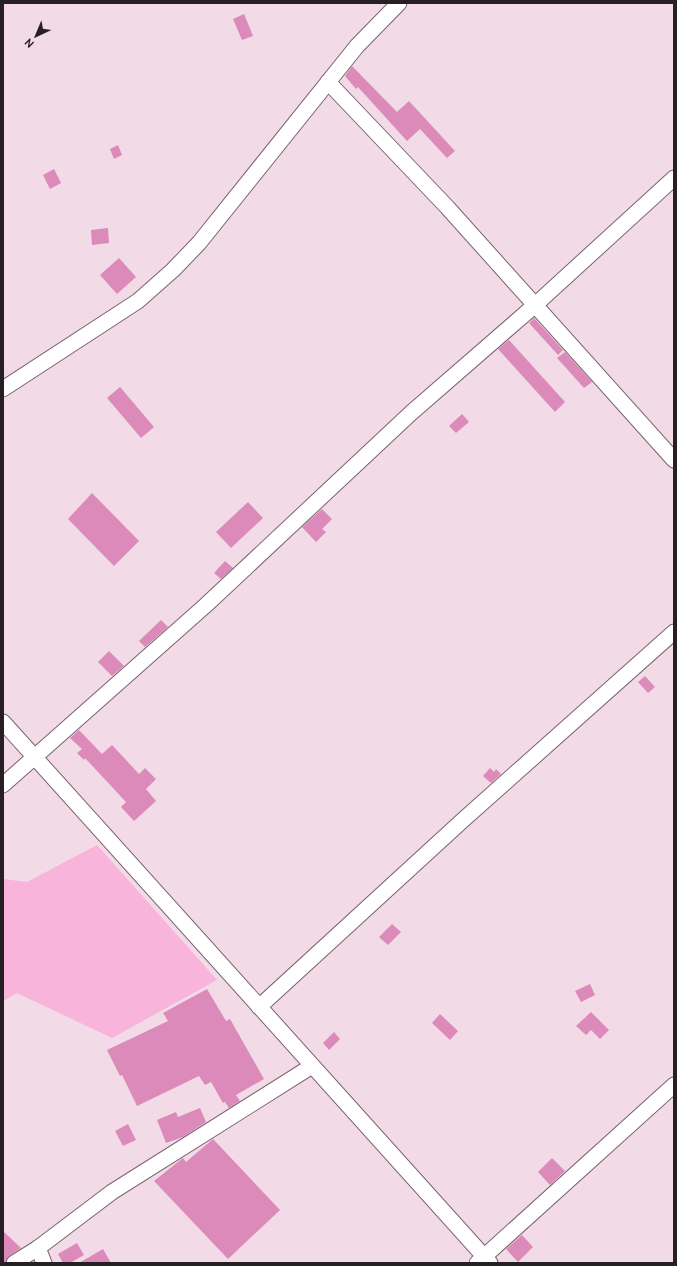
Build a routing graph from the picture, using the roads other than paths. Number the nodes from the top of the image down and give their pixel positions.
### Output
1 (399, 3) edge
2 (328, 82) junction
3 (674, 178) edge
4 (534, 306) junction
5 (3, 389) edge
6 (674, 460) edge
7 (674, 632) edge
8 (3, 722) edge
9 (35, 757) junction
10 (3, 785) edge
11 (259, 1007) junction
12 (312, 1066) junction
13 (674, 1085) edge
14 (38, 1248) junction
15 (484, 1261) edge
16 (14, 1263) edge
17 (44, 1263) edge

1 - 2 street
2 - 4 street
2 - 5 street
3 - 4 street
4 - 6 street
4 - 9 street
7 - 11 street
8 - 9 street
9 - 10 street
9 - 11 street
11 - 12 street
12 - 14 street
12 - 15 street
13 - 15 street
14 - 16 street
14 - 17 street

